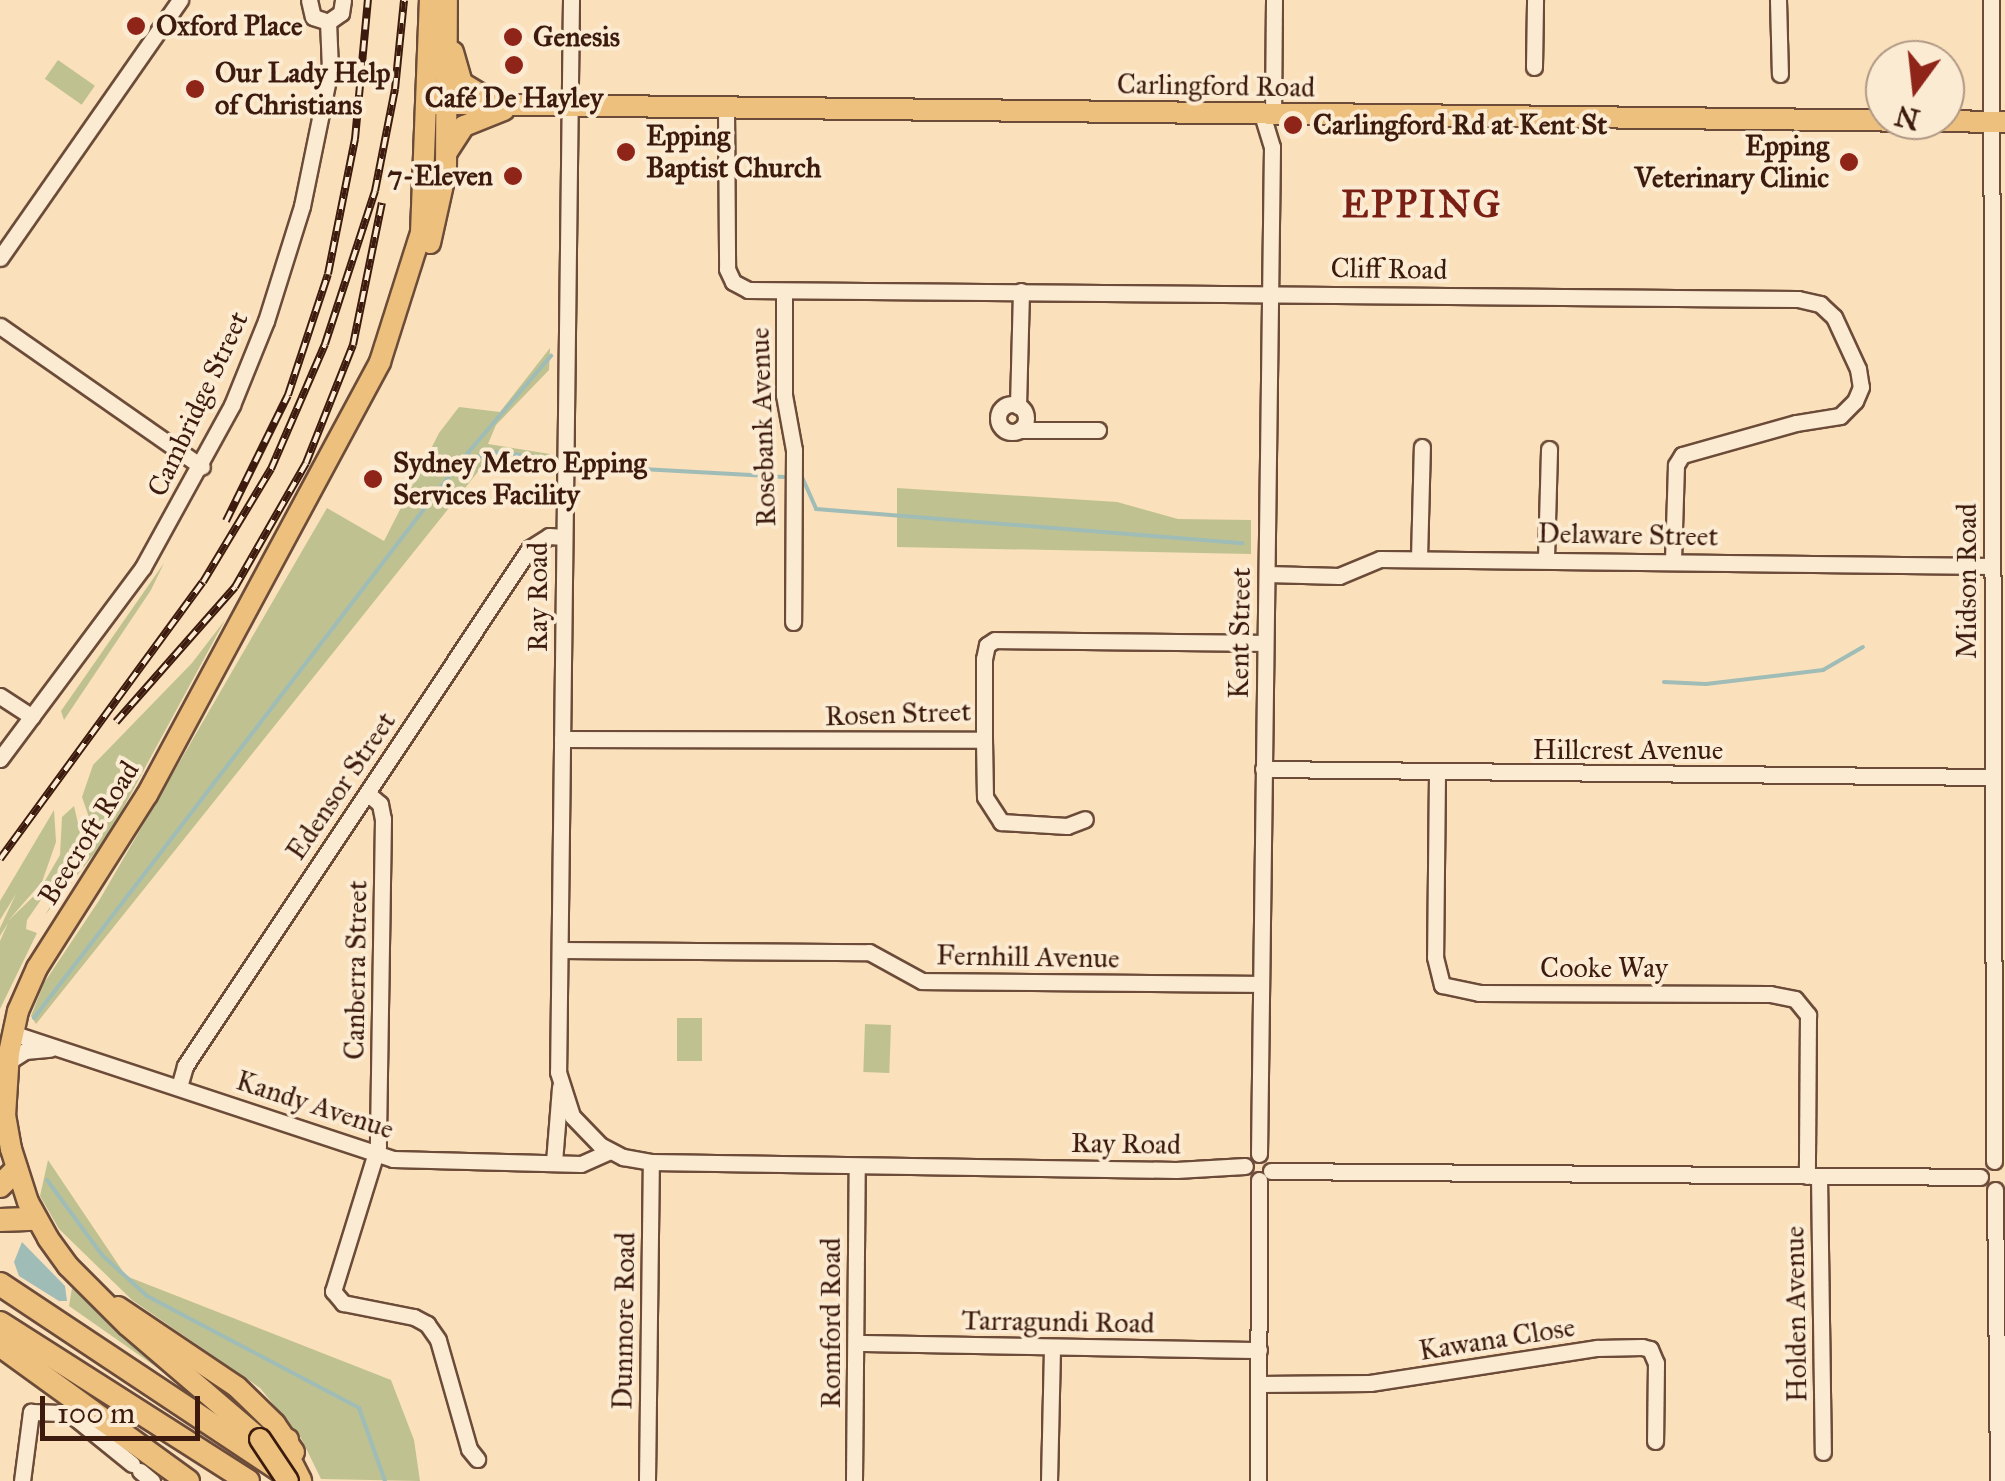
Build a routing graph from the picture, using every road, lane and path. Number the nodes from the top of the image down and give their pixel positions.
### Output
1 (180, 0) edge
2 (309, 0) edge
3 (343, 0) edge
4 (571, 0) edge
5 (1274, 0) edge
6 (1535, 0) edge
7 (1778, 0) edge
8 (1991, 0) edge
9 (441, 3) edge
10 (328, 22) junction
11 (1534, 67) dead end
12 (1780, 74) dead end
13 (436, 104) junction
14 (516, 105) junction
15 (569, 106) junction
16 (726, 108) junction
17 (1268, 115) junction
18 (1998, 122) edge
19 (446, 159) junction
20 (0, 258) edge
21 (784, 291) junction
22 (1021, 291) junction
23 (1268, 293) junction
24 (0, 326) edge
25 (1018, 406) junction
26 (1020, 430) junction
27 (1098, 430) dead end
28 (1422, 447) dead end
29 (1549, 449) dead end
30 (1998, 464) edge
31 (202, 467) junction
32 (564, 536) junction
33 (1419, 558) junction
34 (1546, 558) junction
35 (1673, 560) junction
36 (1992, 566) junction
37 (1266, 574) junction
38 (250, 611) junction
39 (793, 622) dead end
40 (1264, 642) junction
41 (0, 696) edge
42 (32, 718) junction
43 (562, 739) junction
44 (984, 740) junction
45 (1998, 756) edge
46 (0, 760) edge
47 (1263, 769) junction
48 (1437, 774) junction
49 (1992, 777) junction
50 (367, 793) junction
51 (1085, 820) dead end
52 (561, 950) junction
53 (1261, 984) junction
54 (12, 1032) junction
55 (64, 1049) junction
56 (8, 1062) junction
57 (560, 1087) junction
58 (180, 1088) junction
59 (610, 1150) junction
60 (378, 1154) junction
61 (1259, 1154) junction
62 (554, 1162) junction
63 (650, 1162) junction
64 (1999, 1164) edge
65 (857, 1166) junction
66 (1246, 1166) junction
67 (1265, 1176) junction
68 (1813, 1176) junction
69 (1980, 1177) junction
70 (8, 1178) edge
71 (2000, 1187) edge
72 (0, 1220) edge
73 (35, 1220) junction
74 (0, 1284) edge
75 (107, 1302) junction
76 (0, 1323) edge
77 (857, 1343) junction
78 (0, 1345) edge
79 (1052, 1348) junction
80 (1259, 1350) junction
81 (1259, 1384) junction
82 (1656, 1441) dead end
83 (1823, 1452) dead end
84 (477, 1459) dead end
85 (296, 1470) edge
86 (161, 1474) edge
87 (22, 1481) edge
88 (248, 1481) edge
89 (647, 1481) edge
90 (854, 1481) edge
91 (1049, 1481) edge
92 (1258, 1481) edge
93 (1998, 1481) edge

1 - 20 street
2 - 10 street
3 - 10 street
4 - 15 street, Ray Road
5 - 17 street, Kent Street
6 - 11 street
7 - 12 street
8 - 18 street, Midson Road
9 - 13 main road, Beecroft Road
9 - 14 main road
10 - 31 street, Cambridge Street
13 - 14 main road, Carlingford Road
13 - 19 main road, Beecroft Road
13 - 38 main road, Beecroft Road
14 - 15 main road, Carlingford Road
14 - 19 main road
15 - 16 main road, Carlingford Road
15 - 32 street, Ray Road
16 - 17 main road, Carlingford Road
16 - 21 street, Cliff Road
17 - 18 main road, Carlingford Road
17 - 23 street, Kent Street
18 - 30 street, Midson Road
19 - 38 main road, Beecroft Road
21 - 22 street, Cliff Road
21 - 39 street, Rosebank Avenue
22 - 23 street, Cliff Road
22 - 25 street
23 - 35 street, Cliff Road
23 - 37 street, Kent Street
24 - 31 street
25 - 26 street
25 - 26 street
26 - 27 street
28 - 33 street
29 - 34 street
30 - 36 street, Midson Road
31 - 42 street, Cambridge Street
32 - 43 street, Ray Road
32 - 50 street, Edensor Street
33 - 34 street, Delaware Street
33 - 37 street, Delaware Street
34 - 35 street, Delaware Street
35 - 36 street, Delaware Street
36 - 45 street, Midson Road
37 - 40 street, Kent Street
38 - 54 main road, Beecroft Road
40 - 44 street, Rosen Street
40 - 47 street, Kent Street
41 - 42 street
42 - 46 street, Cambridge Street
43 - 44 street, Rosen Street
43 - 52 street, Ray Road
44 - 51 street
45 - 49 street, Midson Road
47 - 48 street, Hillcrest Avenue
47 - 53 street, Kent Street
48 - 49 street, Hillcrest Avenue
48 - 68 street, Cooke Way
49 - 64 street, Midson Road
50 - 58 street, Edensor Street
50 - 60 street, Canberra Street
52 - 53 street, Fernhill Avenue
52 - 57 street, Ray Road
53 - 61 street, Kent Street
54 - 55 street, Kandy Avenue
54 - 56 main road, Beecroft Road
55 - 56 street
55 - 58 street, Kandy Avenue
56 - 70 main road, Beecroft Road
57 - 59 street, Ray Road
57 - 62 street, Ray Road
58 - 60 street, Kandy Avenue
59 - 62 street, Kandy Avenue
59 - 63 street, Ray Road
60 - 62 street, Kandy Avenue
60 - 84 street, Canberra Street
61 - 66 street
61 - 67 street
63 - 65 street, Ray Road
63 - 89 street, Dunmore Road
64 - 69 street
65 - 66 street, Ray Road
65 - 77 street, Romford Road
66 - 67 street
67 - 68 street
67 - 80 street
68 - 69 street
68 - 83 street, Holden Avenue
69 - 71 street
70 - 73 main road, Beecroft Road
71 - 93 street
72 - 73 highway
73 - 75 main road, Beecroft Road
74 - 85 highway
75 - 85 main road, Beecroft Road, bridge
75 - 85 main road, Beecroft Road
76 - 88 highway
77 - 79 street, Tarragundi Road
77 - 90 street, Romford Road
78 - 86 highway
79 - 80 street, Tarragundi Road
79 - 91 street
80 - 81 street
81 - 82 street, Kawana Close
81 - 92 street
86 - 87 street

